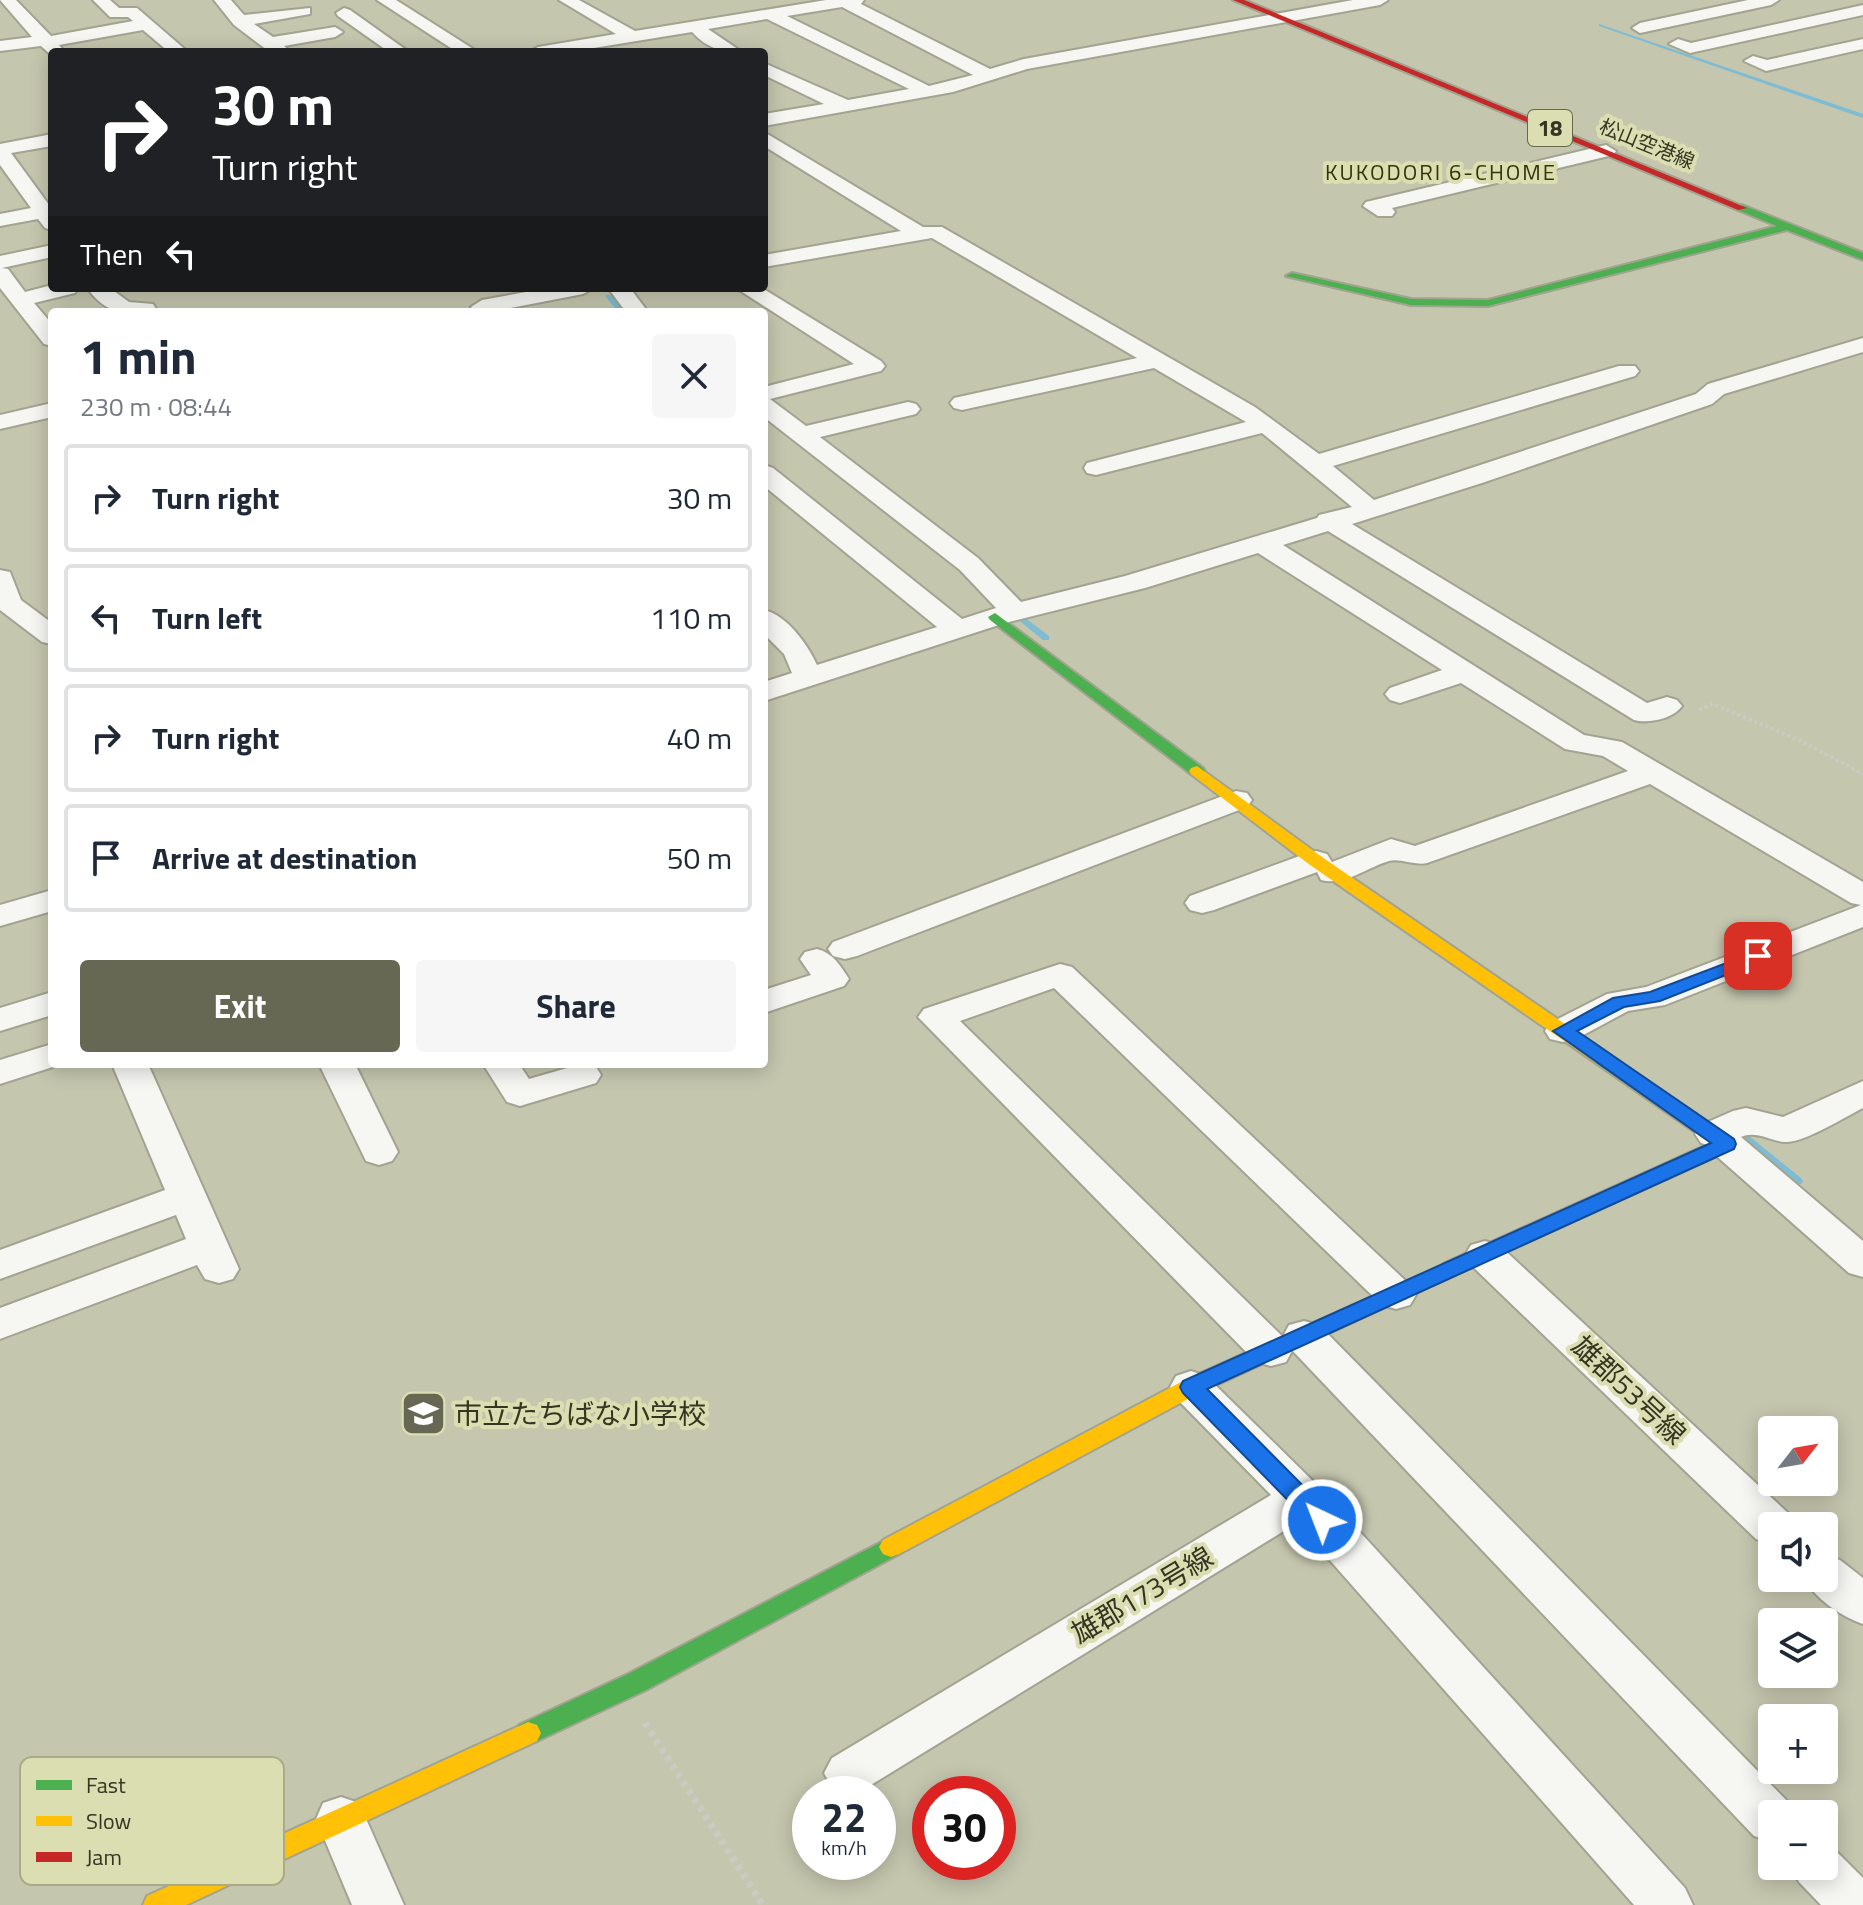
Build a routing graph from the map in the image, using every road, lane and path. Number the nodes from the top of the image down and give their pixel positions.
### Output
1 (7, 0) edge
2 (101, 0) edge
3 (222, 0) edge
4 (1237, 0) edge
5 (1380, 0) edge
6 (1771, 0) edge
7 (847, 1) edge
8 (568, 4) edge
9 (365, 7) edge
10 (1863, 10) edge
11 (304, 11) dead end
12 (771, 15) junction
13 (1278, 17) junction
14 (240, 21) junction
15 (146, 24) junction
16 (1863, 25) edge
17 (698, 28) junction
18 (335, 32) dead end
19 (1857, 43) edge
20 (49, 45) edge
21 (631, 45) edge
22 (0, 46) edge
23 (276, 47) edge
24 (174, 48) edge
25 (396, 48) edge
26 (461, 48) edge
27 (564, 48) edge
28 (725, 48) edge
29 (768, 70) edge
30 (989, 76) junction
31 (928, 92) junction
32 (846, 105) junction
33 (768, 133) edge
34 (768, 136) edge
35 (48, 141) edge
36 (0, 150) edge
37 (1606, 151) junction
38 (1385, 212) dead end
39 (48, 218) edge
40 (0, 220) edge
41 (1789, 226) junction
42 (917, 232) junction
43 (48, 252) edge
44 (769, 256) edge
45 (1863, 257) edge
46 (0, 262) edge
47 (0, 274) edge
48 (1292, 276) dead end
49 (55, 292) edge
50 (102, 292) edge
51 (563, 292) edge
52 (753, 292) edge
53 (24, 302) junction
54 (120, 308) edge
55 (481, 308) edge
56 (0, 311) edge
57 (48, 334) edge
58 (1863, 345) edge
59 (1158, 360) junction
60 (1617, 379) dead end
61 (768, 393) edge
62 (962, 402) dead end
63 (768, 408) edge
64 (908, 409) dead end
65 (48, 411) edge
66 (0, 422) edge
67 (1265, 425) junction
68 (802, 434) junction
69 (1315, 463) junction
70 (1096, 468) dead end
71 (768, 476) edge
72 (1368, 508) junction
73 (1328, 520) junction
74 (1260, 542) junction
75 (0, 578) edge
76 (1005, 614) junction
77 (774, 616) edge
78 (46, 627) edge
79 (957, 629) junction
80 (0, 634) edge
81 (1465, 672) junction
82 (808, 677) junction
83 (768, 691) edge
84 (1400, 694) dead end
85 (1676, 710) joint
86 (1654, 772) junction
87 (1863, 774) edge
88 (1236, 800) junction
89 (1336, 866) junction
90 (1863, 896) edge
91 (48, 901) edge
92 (1202, 903) dead end
93 (1863, 915) edge
94 (0, 916) edge
95 (768, 1001) edge
96 (48, 1004) edge
97 (0, 1020) edge
98 (1574, 1025) junction
99 (48, 1056) edge
100 (132, 1068) edge
101 (339, 1068) edge
102 (504, 1068) edge
103 (0, 1072) edge
104 (583, 1075) dead end
105 (1863, 1093) edge
106 (1720, 1139) junction
107 (379, 1152) dead end
108 (188, 1196) junction
109 (1485, 1255) junction
110 (1863, 1263) edge
111 (0, 1265) edge
112 (1396, 1295) junction
113 (0, 1324) edge
114 (1288, 1343) junction
115 (1191, 1387) junction
116 (1302, 1498) junction
117 (1758, 1513) edge
118 (1838, 1584) edge
119 (1863, 1605) edge
120 (623, 1688) junction
121 (849, 1773) dead end
122 (1758, 1806) edge
123 (341, 1819) junction
124 (284, 1846) edge
125 (1831, 1880) edge
126 (200, 1885) edge
127 (157, 1905) edge
128 (378, 1905) edge
129 (763, 1905) edge
130 (1667, 1905) edge
131 (1855, 1905) edge

1 - 20 street
2 - 15 street
3 - 14 street
4 - 13 street, 松山空港線 / 18
5 - 13 street
6 - 10 street
7 - 12 street
7 - 30 street
8 - 21 street
9 - 25 street
9 - 26 street
11 - 14 street
12 - 17 street
12 - 31 street
13 - 30 street
13 - 37 street, 松山空港線 / 18
14 - 23 street
15 - 20 street
15 - 24 street
16 - 19 street
17 - 21 street
17 - 28 street
18 - 23 street
20 - 22 street
21 - 27 street
29 - 32 street
30 - 31 street
31 - 32 street
32 - 33 street
34 - 42 street
35 - 36 street
36 - 39 street
37 - 38 street
37 - 41 street, 松山空港線 / 18
39 - 40 street
41 - 45 street, 松山空港線 / 18
41 - 48 street
42 - 44 street
42 - 59 street
43 - 46 street
47 - 53 street
49 - 53 street
50 - 54 street
51 - 55 street
52 - 61 street
53 - 56 street
53 - 57 street
58 - 72 street
59 - 62 street
59 - 67 street
60 - 69 street
63 - 68 street
64 - 68 street
65 - 66 street
67 - 69 street
67 - 70 street
68 - 76 street
69 - 72 street
71 - 79 street
72 - 73 street
73 - 74 street
73 - 85 street
74 - 76 street
74 - 81 street
75 - 78 street
76 - 79 street
76 - 88 street
77 - 82 street
78 - 80 street
79 - 82 street
81 - 84 street
81 - 86 street
82 - 83 street
85 - 87 path
86 - 89 street
86 - 90 street
88 - 89 street
88 - 95 street
89 - 92 street
89 - 98 street
91 - 94 street
93 - 98 street
96 - 97 street
98 - 106 street
99 - 103 street
100 - 108 street
101 - 107 street
102 - 104 street
105 - 106 street
106 - 109 street
106 - 110 street
108 - 111 street
108 - 113 street
109 - 112 street
109 - 117 street, 雄郡53号線
112 - 114 street
112 - 114 street
114 - 115 street
114 - 122 street
115 - 116 street
115 - 120 street
116 - 121 street, 雄郡173号線
116 - 130 street
118 - 119 street
120 - 123 street
120 - 129 path
123 - 124 street
123 - 128 street
125 - 131 street
126 - 127 street

